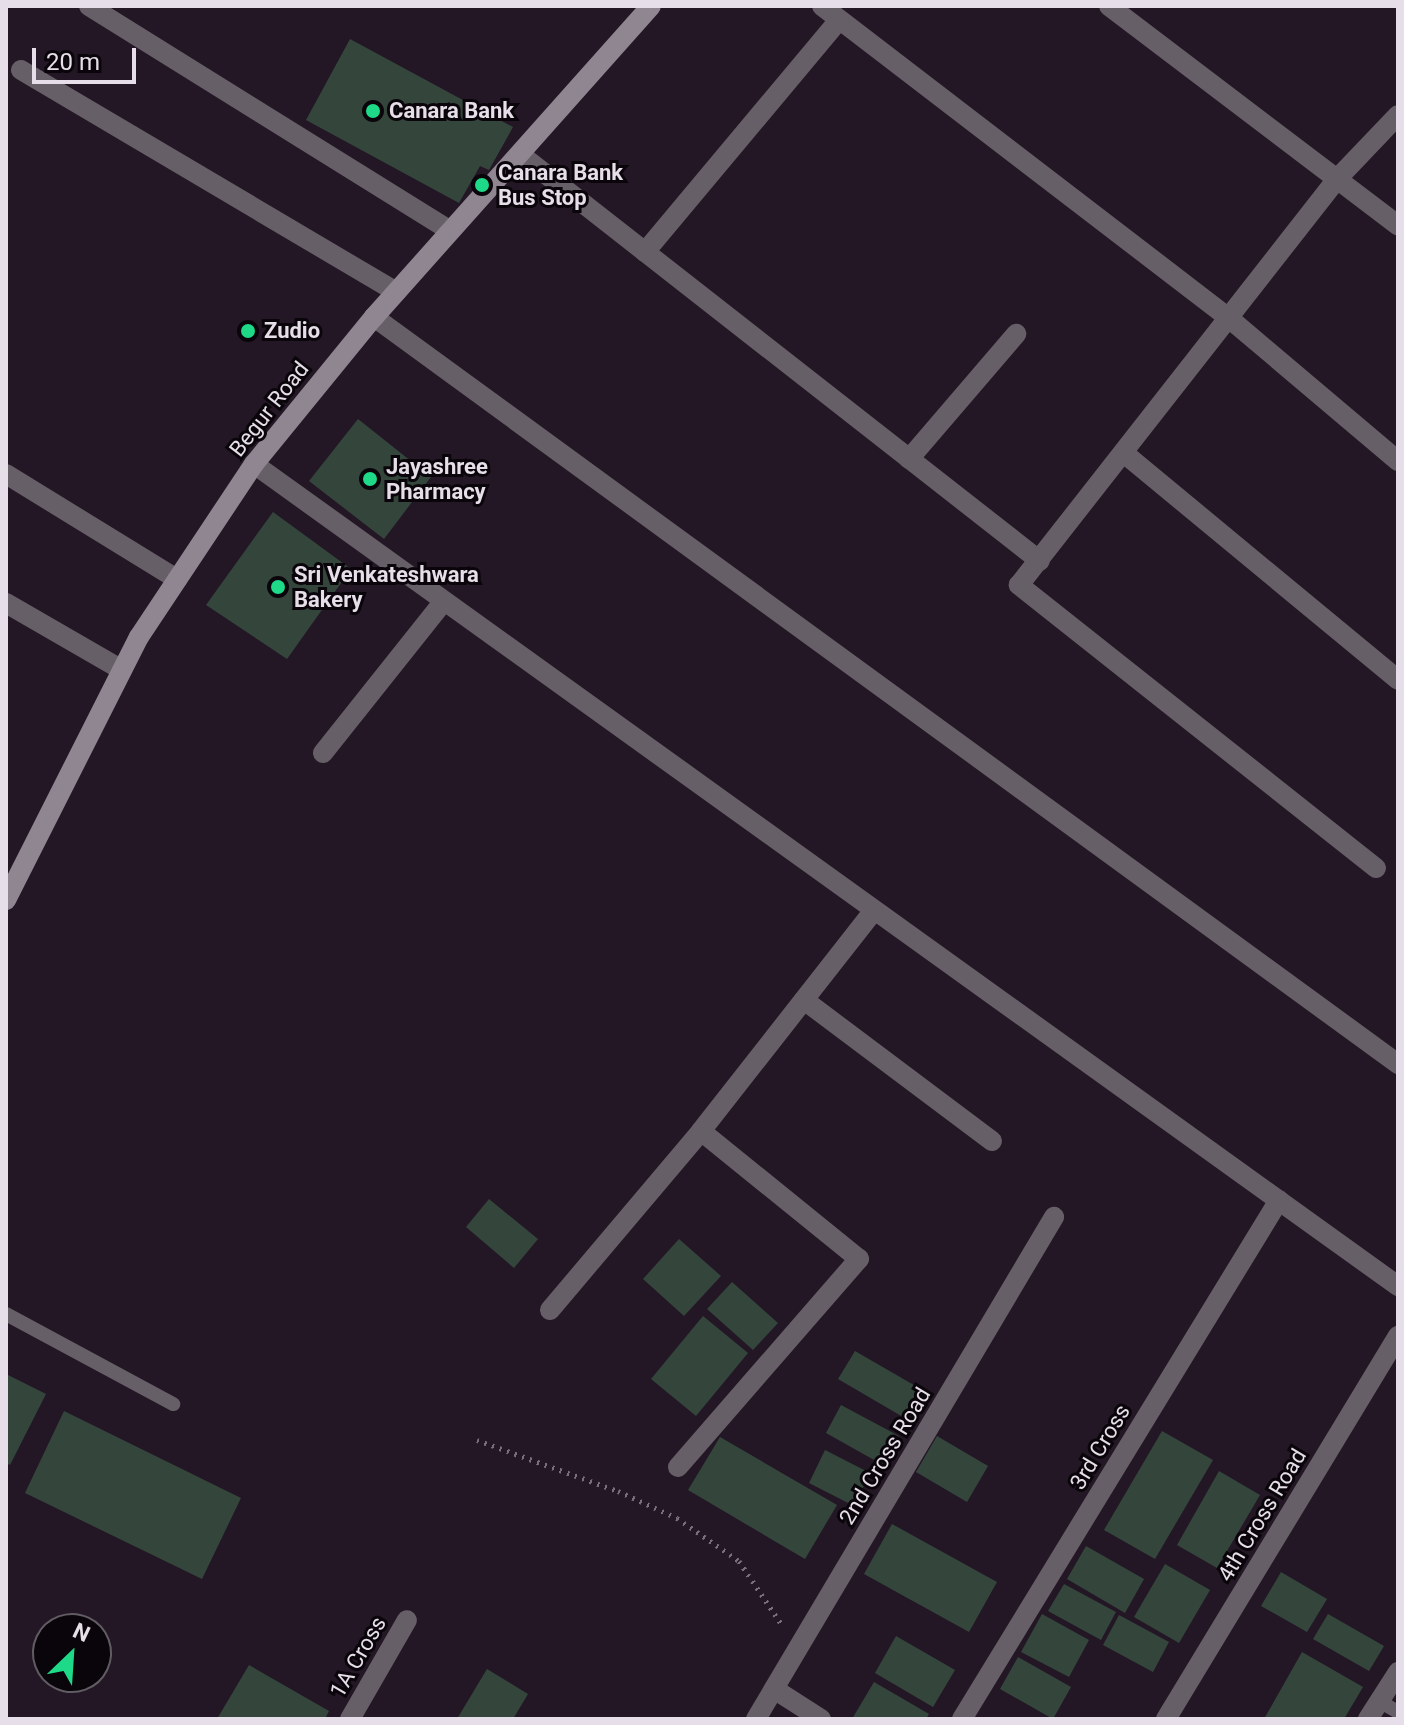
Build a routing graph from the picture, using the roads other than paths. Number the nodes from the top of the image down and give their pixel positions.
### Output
1 (89, 6) edge
2 (651, 6) edge
3 (822, 6) edge
4 (1109, 6) edge
5 (839, 20) junction
6 (21, 70) dead end
7 (1398, 115) edge
8 (520, 154) junction
9 (1337, 179) junction
10 (1398, 225) edge
11 (450, 231) junction
12 (645, 252) junction
13 (396, 292) junction
14 (374, 317) junction
15 (1230, 319) junction
16 (1016, 334) dead end
17 (1125, 454) junction
18 (909, 459) junction
19 (1398, 461) edge
20 (254, 464) junction
21 (6, 474) edge
22 (1040, 561) junction
23 (177, 579) junction
24 (444, 601) junction
25 (6, 603) edge
26 (122, 670) junction
27 (1398, 680) edge
28 (323, 753) dead end
29 (1376, 868) dead end
30 (6, 900) edge
31 (873, 912) junction
32 (804, 1000) junction
33 (1398, 1064) edge
34 (701, 1131) junction
35 (992, 1141) dead end
36 (1279, 1200) junction
37 (1054, 1217) dead end
38 (1398, 1286) edge
39 (550, 1310) dead end
40 (6, 1314) edge
41 (1398, 1336) edge
42 (173, 1404) dead end
43 (678, 1467) dead end
44 (407, 1620) dead end
45 (1398, 1672) edge
46 (774, 1689) junction
47 (1374, 1710) edge
48 (1398, 1712) edge
49 (350, 1719) edge
50 (756, 1719) edge
51 (821, 1719) edge
52 (962, 1719) edge
53 (1166, 1719) edge

1 - 11 street
2 - 8 main road, Begur Road
3 - 5 street
4 - 9 street
5 - 12 street
5 - 15 street
6 - 13 street
7 - 9 street
8 - 11 main road, Begur Road
8 - 12 street
9 - 10 street
9 - 15 street
11 - 13 main road, Begur Road
12 - 18 street
13 - 14 main road, Begur Road
14 - 20 main road, Begur Road
14 - 33 street
15 - 17 street
15 - 19 street
16 - 18 street
17 - 22 street
17 - 27 street
18 - 22 street
20 - 23 main road, Begur Road
20 - 24 street
21 - 23 street
22 - 29 street
23 - 26 main road, Begur Road
24 - 28 street
24 - 31 street
25 - 26 street
26 - 30 main road, Begur Road
31 - 32 street
31 - 36 street
32 - 34 street
32 - 35 street
34 - 39 street
34 - 43 street
36 - 38 street
36 - 52 street, 3rd Cross
37 - 46 street, 2nd Cross Road
40 - 42 lane
41 - 53 street, 4th Cross Road
44 - 49 street, 1A Cross
45 - 47 street
46 - 50 street, 2nd Cross Road
46 - 51 street
47 - 48 lane

